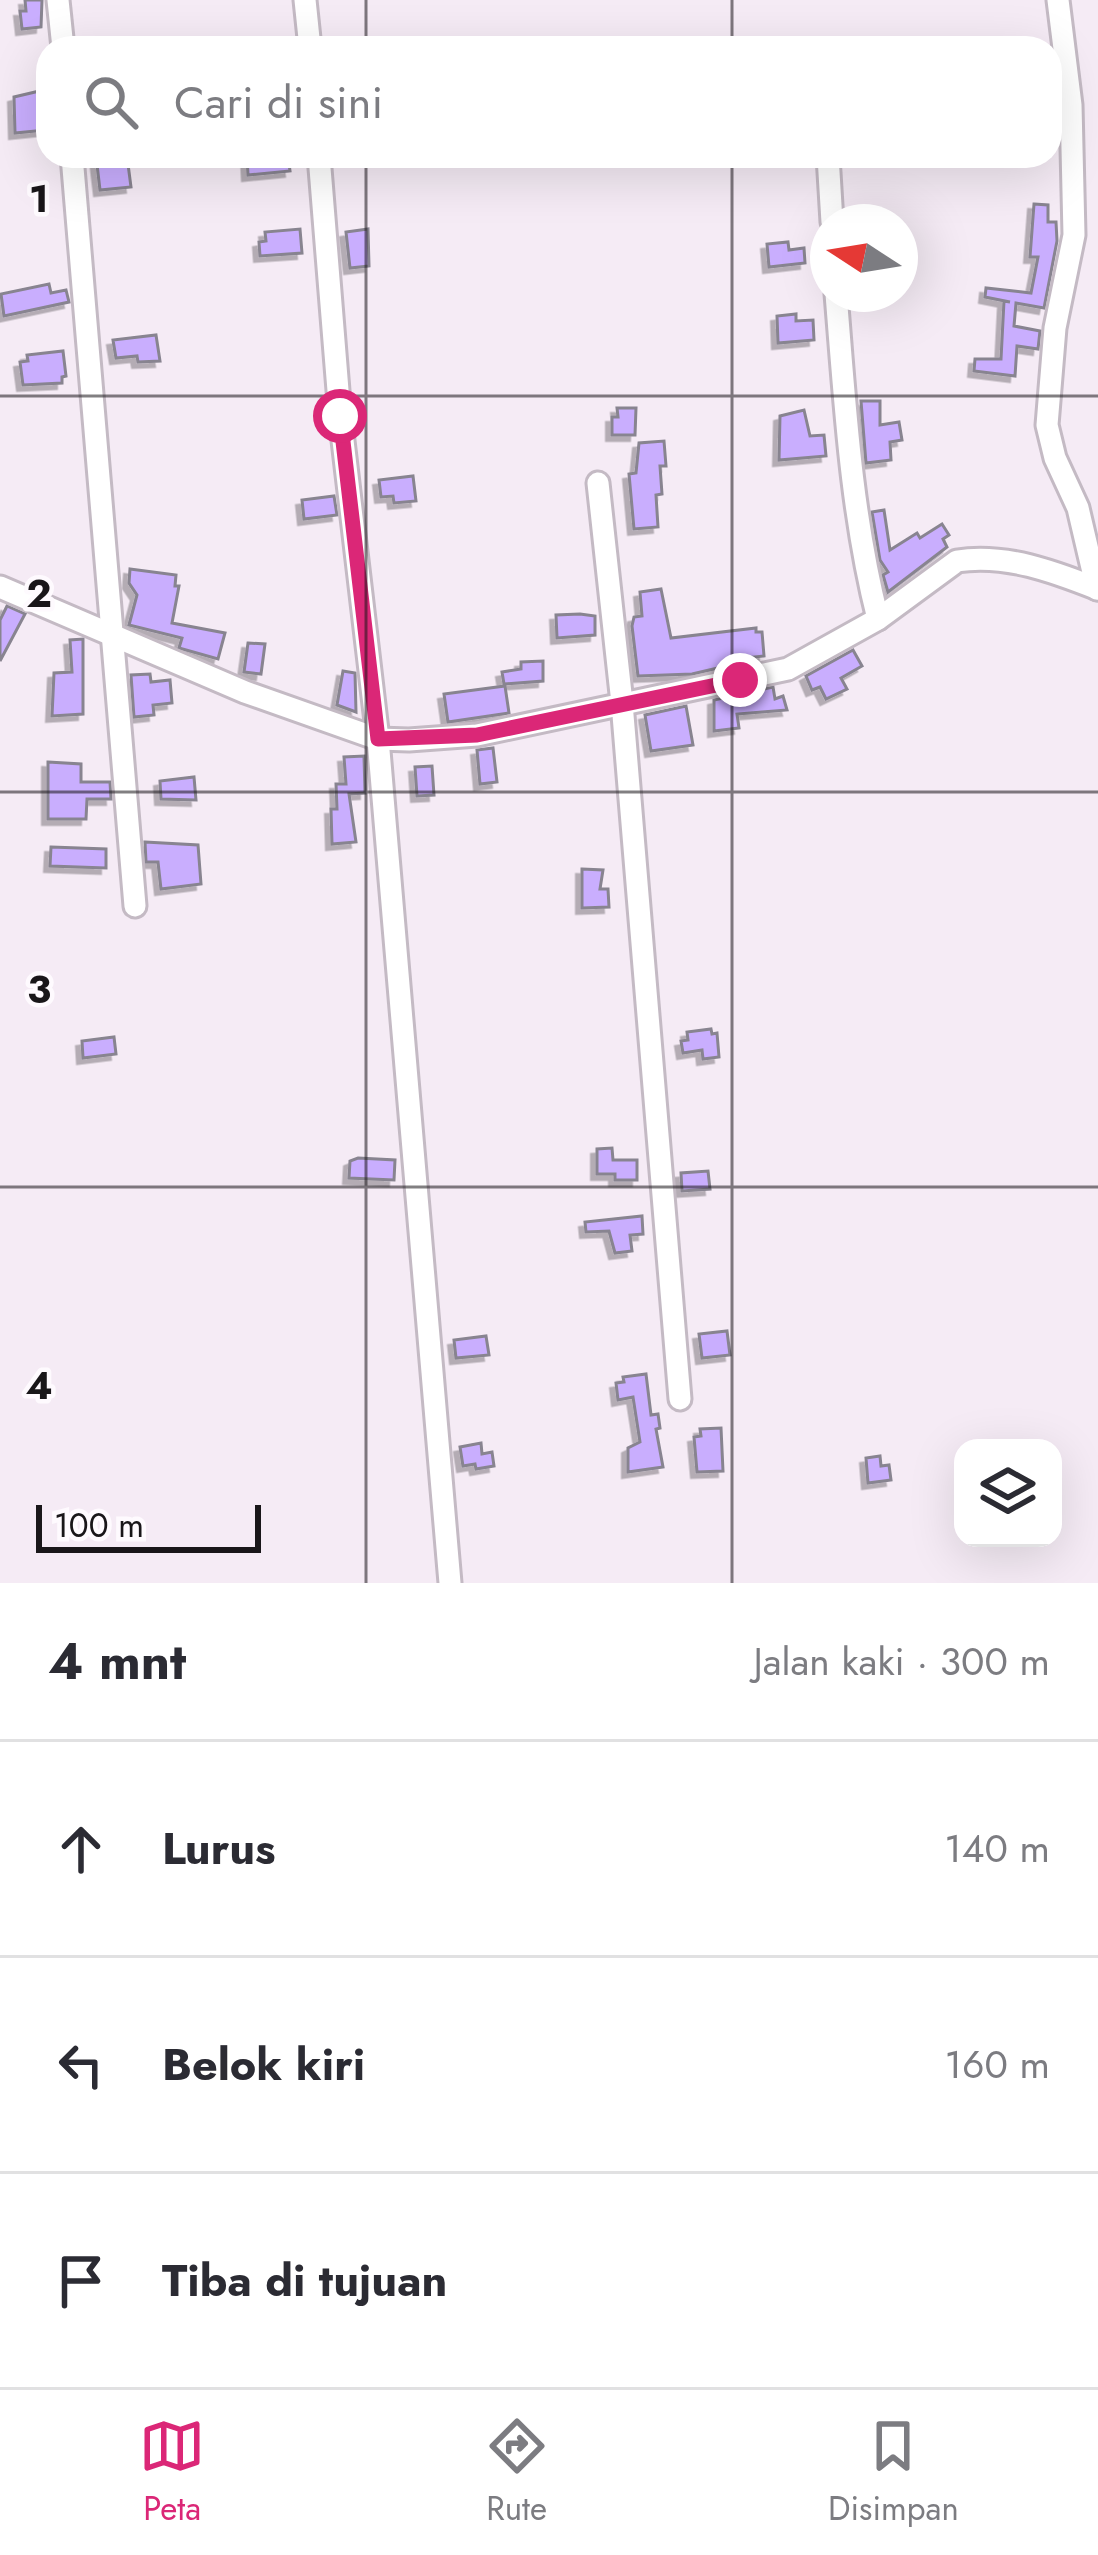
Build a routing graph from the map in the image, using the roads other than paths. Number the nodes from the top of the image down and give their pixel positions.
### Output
1 (58, 0) edge
2 (305, 0) edge
3 (1058, 0) edge
4 (62, 36) edge
5 (309, 36) edge
6 (73, 168) edge
7 (321, 168) edge
8 (829, 168) edge
9 (831, 204) edge
10 (838, 312) edge
11 (598, 483) dead end
12 (0, 587) edge
13 (1097, 589) edge
14 (878, 620) junction
15 (113, 636) junction
16 (622, 703) junction
17 (378, 739) junction
18 (135, 906) dead end
19 (680, 1399) dead end
20 (450, 1583) edge

1 - 4 street
2 - 5 street
3 - 13 street
6 - 15 street
7 - 17 street
8 - 9 street
10 - 14 street
11 - 16 street
12 - 15 street
13 - 14 street
14 - 16 street
15 - 17 street
15 - 18 street
16 - 17 street
16 - 19 street
17 - 20 street

